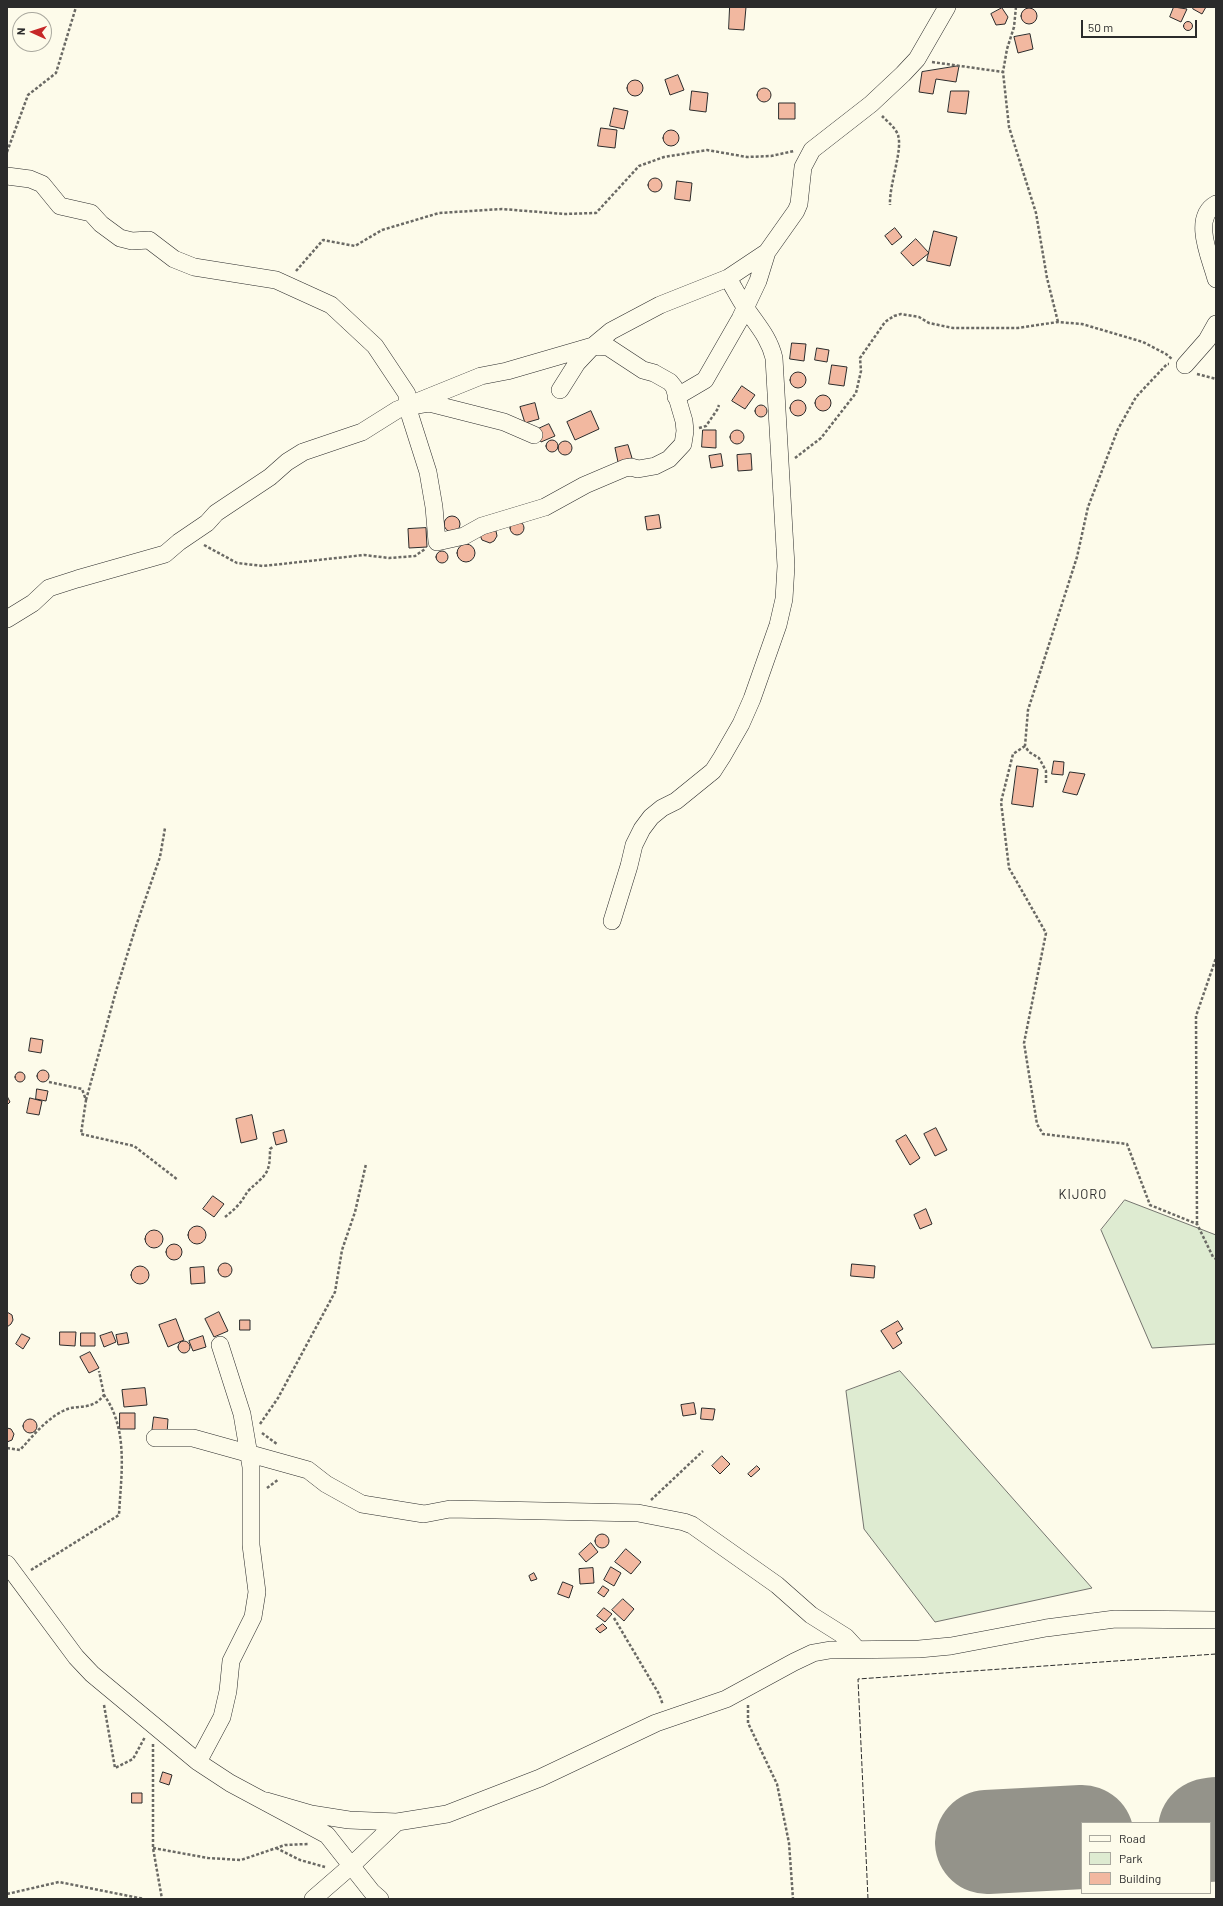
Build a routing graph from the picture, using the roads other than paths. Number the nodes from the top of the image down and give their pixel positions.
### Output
1 (947, 7) edge
2 (7, 176) edge
3 (1216, 204) edge
4 (767, 252) junction
5 (728, 278) junction
6 (1216, 279) edge
7 (745, 307) junction
8 (1216, 324) edge
9 (593, 346) junction
10 (1185, 365) road end
11 (560, 390) dead end
12 (676, 397) junction
13 (407, 406) junction
14 (534, 435) dead end
15 (7, 619) edge
16 (612, 921) dead end
17 (220, 1345) dead end
18 (155, 1438) dead end
19 (249, 1455) junction
20 (7, 1564) edge
21 (1216, 1620) edge
22 (857, 1650) junction
23 (198, 1762) junction
24 (266, 1801) junction
25 (397, 1822) junction
26 (346, 1870) junction
27 (313, 1899) edge
28 (380, 1899) edge

1 - 4 street
2 - 13 street
3 - 6 street
4 - 5 street
4 - 7 street
5 - 7 street
5 - 9 street
7 - 12 street
7 - 16 street
8 - 10 street
9 - 11 street
9 - 12 street
9 - 13 street
12 - 13 street
13 - 14 street
13 - 15 street
17 - 19 street
18 - 19 street
19 - 22 street
19 - 23 street
20 - 23 street
21 - 22 street
22 - 25 street
23 - 24 street
24 - 25 street
24 - 26 street
25 - 26 street
26 - 27 street
26 - 28 street

